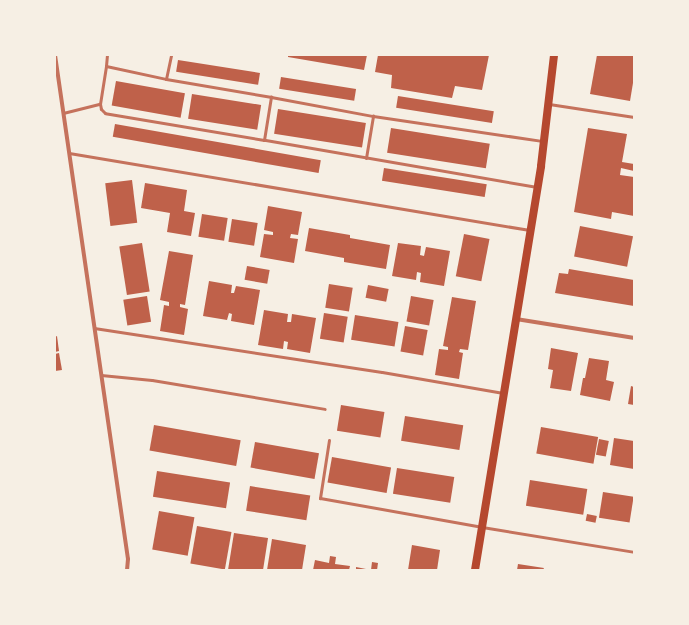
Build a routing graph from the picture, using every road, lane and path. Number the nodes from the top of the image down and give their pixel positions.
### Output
1 (55, 55) edge
2 (107, 55) edge
3 (171, 55) edge
4 (554, 55) edge
5 (106, 66) junction
6 (166, 79) junction
7 (271, 97) junction
8 (100, 104) junction
9 (549, 104) junction
10 (63, 113) junction
11 (373, 116) junction
12 (634, 117) edge
13 (264, 140) junction
14 (544, 142) junction
15 (69, 153) junction
16 (366, 158) junction
17 (537, 188) junction
18 (530, 230) junction
19 (516, 319) junction
20 (94, 328) junction
21 (634, 338) edge
22 (101, 374) junction
23 (503, 393) junction
24 (325, 410) dead end
25 (329, 440) dead end
26 (482, 527) junction
27 (634, 552) edge
28 (127, 570) edge
29 (475, 570) edge

1 - 10 street
2 - 5 lane
3 - 6 lane
4 - 9 main road
5 - 6 lane
5 - 8 lane
6 - 7 lane
7 - 11 lane
7 - 13 lane
8 - 10 lane
8 - 13 lane
9 - 12 lane
9 - 14 main road
10 - 15 street
11 - 14 lane
11 - 16 lane
13 - 16 lane
14 - 17 main road
15 - 18 lane
15 - 20 street
16 - 17 lane
17 - 18 main road
18 - 19 main road
19 - 21 street
19 - 23 main road
20 - 22 street
20 - 23 lane
22 - 24 lane
22 - 28 street
23 - 26 main road
25 - 26 lane
26 - 27 lane
26 - 29 main road

